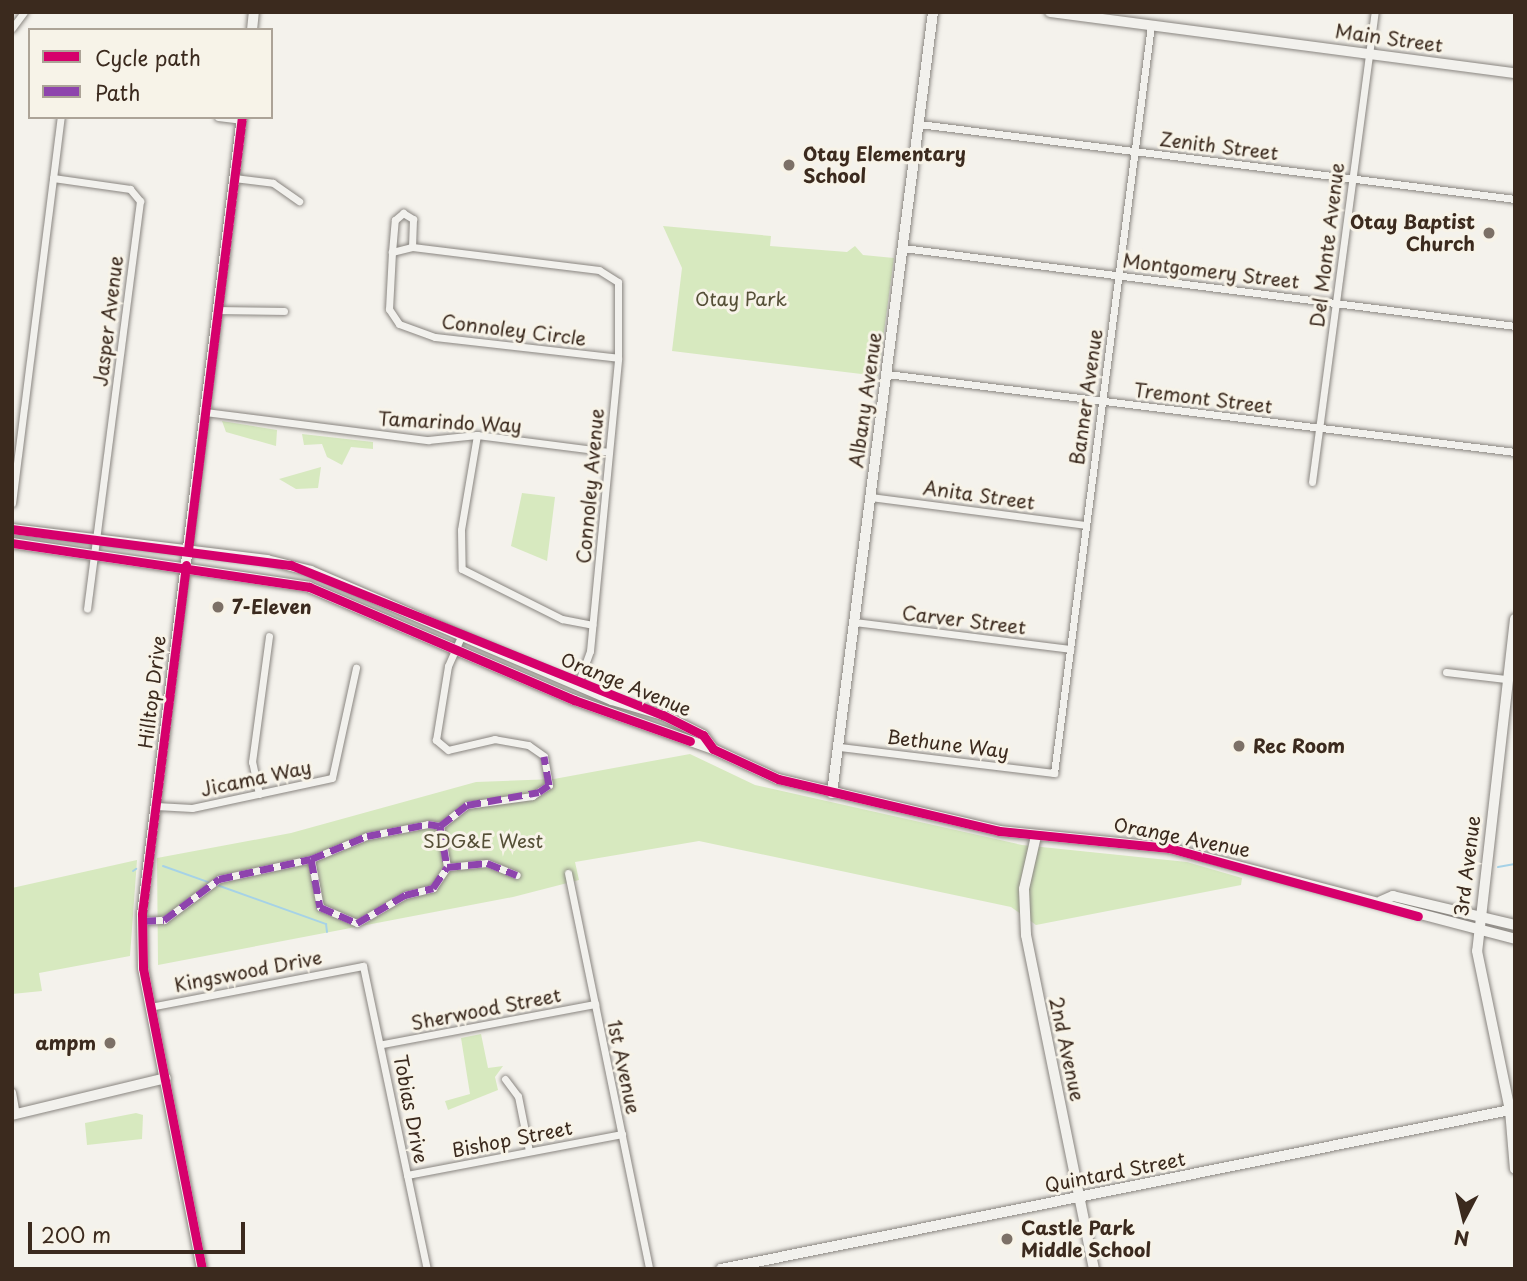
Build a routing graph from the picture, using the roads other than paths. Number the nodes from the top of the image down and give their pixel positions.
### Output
1 (24, 12) edge
2 (933, 12) edge
3 (1050, 12) edge
4 (1375, 12) edge
5 (1151, 25) junction
6 (12, 27) edge
7 (1370, 53) junction
8 (1515, 73) edge
9 (61, 119) edge
10 (241, 119) edge
11 (919, 124) junction
12 (1136, 151) junction
13 (52, 178) junction
14 (234, 178) junction
15 (1352, 179) junction
16 (1515, 199) edge
17 (299, 201) dead end
18 (412, 247) junction
19 (903, 248) junction
20 (391, 252) junction
21 (1120, 276) junction
22 (1336, 303) junction
23 (218, 310) junction
24 (284, 312) dead end
25 (1515, 326) edge
26 (618, 358) junction
27 (887, 374) junction
28 (1102, 401) junction
29 (205, 412) junction
30 (1319, 428) junction
31 (477, 435) junction
32 (609, 452) junction
33 (1515, 452) edge
34 (1312, 482) dead end
35 (870, 497) junction
36 (12, 503) edge
37 (1085, 525) junction
38 (12, 528) edge
39 (97, 540) junction
40 (12, 543) edge
41 (188, 550) junction
42 (95, 554) junction
43 (186, 565) junction
44 (87, 609) dead end
45 (1515, 619) edge
46 (854, 622) junction
47 (592, 625) junction
48 (462, 634) junction
49 (269, 636) dead end
50 (455, 649) junction
51 (1069, 649) junction
52 (356, 668) dead end
53 (1446, 672) dead end
54 (1506, 678) junction
55 (578, 684) junction
56 (571, 699) junction
57 (839, 747) junction
58 (713, 749) junction
59 (1054, 773) joint
60 (832, 793) junction
61 (259, 794) junction
62 (156, 806) junction
63 (440, 826) junction
64 (1036, 836) junction
65 (311, 859) junction
66 (446, 867) junction
67 (568, 873) dead end
68 (517, 875) dead end
69 (1381, 901) junction
70 (1478, 918) junction
71 (142, 921) junction
72 (1515, 925) edge
73 (1477, 930) junction
74 (1515, 939) edge
75 (353, 966) joint
76 (595, 1004) junction
77 (149, 1007) junction
78 (383, 1044) junction
79 (166, 1078) junction
80 (505, 1079) dead end
81 (12, 1092) edge
82 (1512, 1113) edge
83 (14, 1114) edge
84 (622, 1134) junction
85 (530, 1151) junction
86 (1515, 1169) edge
87 (407, 1175) junction
88 (1080, 1197) junction
89 (202, 1269) edge
90 (427, 1269) edge
91 (649, 1269) edge
92 (721, 1269) edge
93 (1094, 1269) edge

1 - 6 street
2 - 11 main road, Albany Avenue
3 - 5 main road, Main Street
4 - 7 street, Del Monte Avenue
5 - 7 main road, Main Street
5 - 12 street, Banner Avenue
7 - 8 main road, Main Street
7 - 15 street, Del Monte Avenue
9 - 13 street
10 - 14 main road, Hilltop Drive
11 - 12 street, Zenith Street
11 - 19 main road, Albany Avenue
12 - 15 street, Zenith Street
12 - 21 street, Banner Avenue
13 - 36 street
13 - 39 street, Jasper Avenue
14 - 17 street
14 - 23 main road, Hilltop Drive
15 - 16 street, Zenith Street
15 - 22 street, Del Monte Avenue
18 - 20 street
18 - 20 street, Connoley Circle
18 - 26 street, Connoley Avenue
19 - 21 street, Montgomery Street
19 - 27 main road, Albany Avenue
20 - 26 street, Connoley Circle
21 - 22 street, Montgomery Street
21 - 28 street, Banner Avenue
22 - 25 street, Montgomery Street
22 - 30 street, Del Monte Avenue
23 - 24 street
23 - 29 main road, Hilltop Drive
26 - 32 street, Connoley Avenue
27 - 28 street, Tremont Street
27 - 35 main road, Albany Avenue
28 - 30 street, Tremont Street
28 - 37 street, Banner Avenue
29 - 31 street, Tamarindo Way
29 - 41 main road, Hilltop Drive
30 - 33 street, Tremont Street
30 - 34 street, Del Monte Avenue
31 - 32 street, Tamarindo Way
31 - 47 street
32 - 47 street, Connoley Avenue
35 - 37 street, Anita Street
35 - 46 main road, Albany Avenue
37 - 51 street, Banner Avenue
38 - 39 main road, Orange Avenue
39 - 41 main road, Orange Avenue
39 - 42 street, Jasper Avenue
40 - 42 main road
41 - 43 main road, Hilltop Drive
41 - 48 main road, Orange Avenue
42 - 43 main road
42 - 44 street, Jasper Avenue
43 - 50 main road
43 - 62 main road, Hilltop Drive
45 - 54 main road, 3rd Avenue
46 - 51 street, Carver Street
46 - 57 main road, Albany Avenue
47 - 55 street, Connoley Avenue
48 - 50 street
48 - 55 main road, Orange Avenue
49 - 61 street
50 - 56 main road
50 - 63 street
51 - 59 street, Banner Avenue
52 - 61 street, Jicama Way
53 - 54 street
54 - 70 main road, 3rd Avenue
55 - 56 main road
55 - 58 main road, Orange Avenue
56 - 58 main road
57 - 59 street, Bethune Way
57 - 60 main road, Albany Avenue
58 - 60 main road, Orange Avenue
60 - 64 main road, Orange Avenue
61 - 62 street, Jicama Way
62 - 71 main road, Hilltop Drive
63 - 65 street
63 - 66 street
64 - 69 main road, Orange Avenue
64 - 88 main road, 2nd Avenue
65 - 66 street
65 - 71 street
66 - 68 street
67 - 76 street, 1st Avenue
69 - 70 main road, Orange Avenue
69 - 73 main road, Orange Avenue
70 - 72 main road, Orange Avenue
70 - 73 main road, 3rd Avenue
71 - 77 main road, Hilltop Drive
73 - 74 main road, Orange Avenue
73 - 82 main road, 3rd Avenue
75 - 77 street, Kingswood Drive
75 - 78 street, Tobias Drive
76 - 78 street, Sherwood Street
76 - 84 street, 1st Avenue
77 - 79 main road, Hilltop Drive
78 - 87 street, Tobias Drive
79 - 83 main road
79 - 89 main road, Hilltop Drive
80 - 85 street
81 - 83 street
82 - 86 main road, 3rd Avenue
82 - 88 main road, Quintard Street
84 - 85 street, Bishop Street
84 - 91 street, 1st Avenue
85 - 87 street, Bishop Street
87 - 90 street, Tobias Drive
88 - 92 main road, Quintard Street
88 - 93 main road, 2nd Avenue

